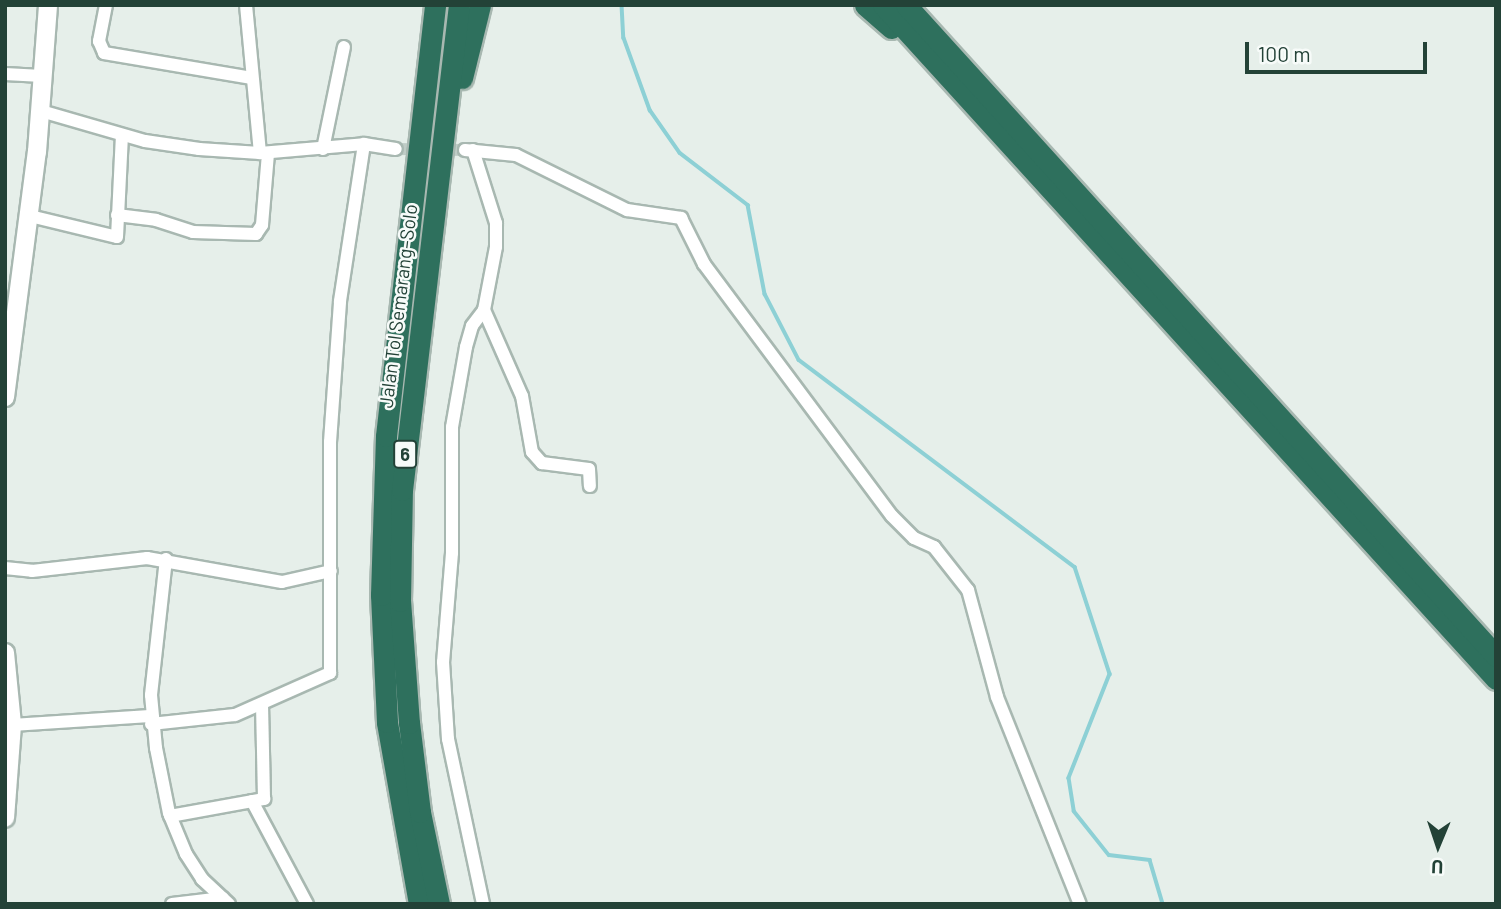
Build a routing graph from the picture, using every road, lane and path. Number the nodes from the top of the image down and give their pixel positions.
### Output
1 (48, 5) edge
2 (106, 5) edge
3 (246, 5) edge
4 (435, 5) edge
5 (459, 5) edge
6 (480, 5) edge
7 (865, 5) edge
8 (883, 5) edge
9 (906, 5) edge
10 (344, 47) dead end
11 (5, 74) edge
12 (947, 74) junction
13 (42, 76) junction
14 (252, 78) junction
15 (41, 111) junction
16 (122, 135) junction
17 (364, 144) junction
18 (323, 149) junction
19 (396, 149) tunnel mouth
20 (264, 153) junction
21 (433, 210) junction
22 (117, 215) junction
23 (30, 216) junction
24 (14, 280) edge
25 (484, 310) junction
26 (5, 397) edge
27 (590, 486) dead end
28 (166, 559) junction
29 (5, 568) edge
30 (331, 571) junction
31 (5, 653) edge
32 (1496, 656) edge
33 (1496, 678) edge
34 (261, 705) junction
35 (151, 720) junction
36 (12, 725) junction
37 (252, 801) junction
38 (170, 816) junction
39 (5, 818) edge
40 (226, 901) edge
41 (172, 904) edge
42 (307, 904) edge
43 (419, 904) edge
44 (439, 904) edge
45 (483, 904) edge
46 (1080, 904) edge

1 - 13 street
2 - 14 street
3 - 14 street
4 - 43 highway, Jalan Tol Semarang–Solo / 6
5 - 21 highway, Jalan Tol Semarang–Solo / 6
6 - 21 highway
7 - 12 highway
8 - 12 highway
9 - 32 highway
10 - 18 street
11 - 13 street
12 - 33 highway
13 - 15 street
14 - 20 street
15 - 16 street
15 - 23 street
16 - 20 street
16 - 22 street
17 - 18 street
17 - 19 street
17 - 30 street
18 - 20 street
20 - 22 street
21 - 44 highway, Jalan Tol Semarang–Solo / 6
22 - 23 street
23 - 24 street
24 - 26 street
25 - 27 street
25 - 45 street
25 - 46 street
28 - 29 street
28 - 30 street
28 - 35 street
30 - 34 street
31 - 36 street
34 - 35 street
34 - 37 street
35 - 36 street
35 - 38 street
36 - 39 street
37 - 38 street
37 - 42 street
38 - 40 street
40 - 41 street

